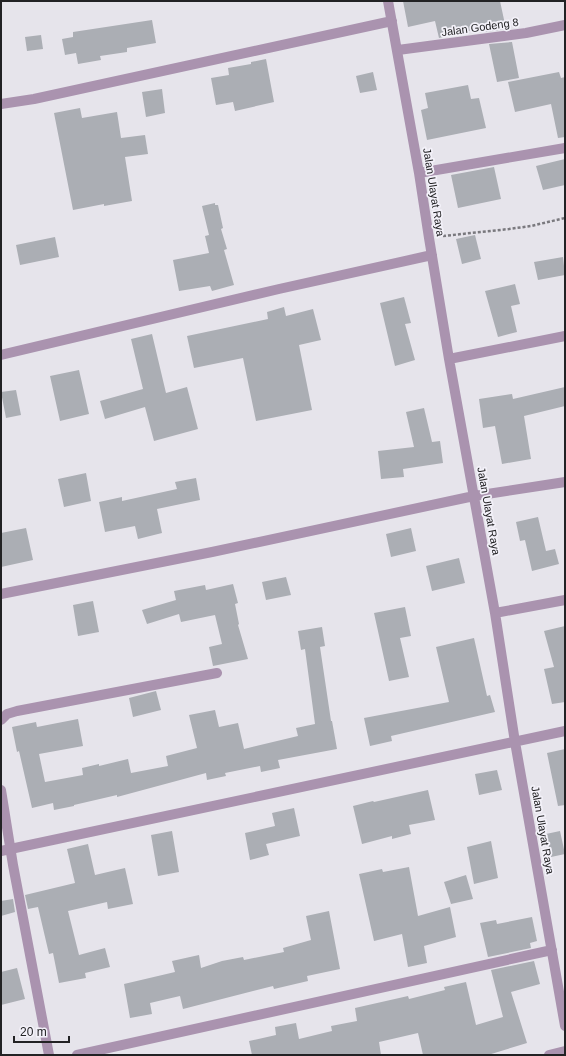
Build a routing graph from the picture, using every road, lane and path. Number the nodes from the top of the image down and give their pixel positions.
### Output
1 (388, 1) edge
2 (392, 21) junction
3 (565, 26) edge
4 (398, 50) junction
5 (1, 104) edge
6 (565, 148) edge
7 (420, 173) junction
8 (565, 218) edge
9 (428, 238) junction
10 (432, 254) junction
11 (565, 336) edge
12 (1, 355) edge
13 (449, 359) junction
14 (565, 482) edge
15 (474, 496) junction
16 (1, 594) edge
17 (565, 600) edge
18 (495, 613) junction
19 (217, 672) dead end
20 (1, 720) edge
21 (565, 731) edge
22 (515, 742) junction
23 (1, 790) edge
24 (6, 850) edge
25 (552, 950) junction
26 (565, 1026) edge
27 (565, 1051) edge
28 (49, 1055) edge
29 (77, 1055) edge
30 (549, 1055) edge

1 - 2 street, Jalan Ulayat Raya
2 - 4 street, Jalan Ulayat Raya
2 - 5 street
3 - 4 street, Jalan Godeng 8
4 - 7 street, Jalan Ulayat Raya
6 - 7 street
7 - 9 street, Jalan Ulayat Raya
8 - 9 path
9 - 10 street, Jalan Ulayat Raya
10 - 12 street
10 - 13 street, Jalan Ulayat Raya
11 - 13 street
13 - 15 street, Jalan Ulayat Raya
14 - 15 street
15 - 16 street
15 - 18 street, Jalan Ulayat Raya
17 - 18 street
18 - 22 street, Jalan Ulayat Raya
19 - 20 street
21 - 22 street
22 - 24 street
22 - 25 street, Jalan Ulayat Raya
23 - 24 street
24 - 28 street
25 - 26 street, Jalan Ulayat Raya
25 - 29 street
27 - 30 street

